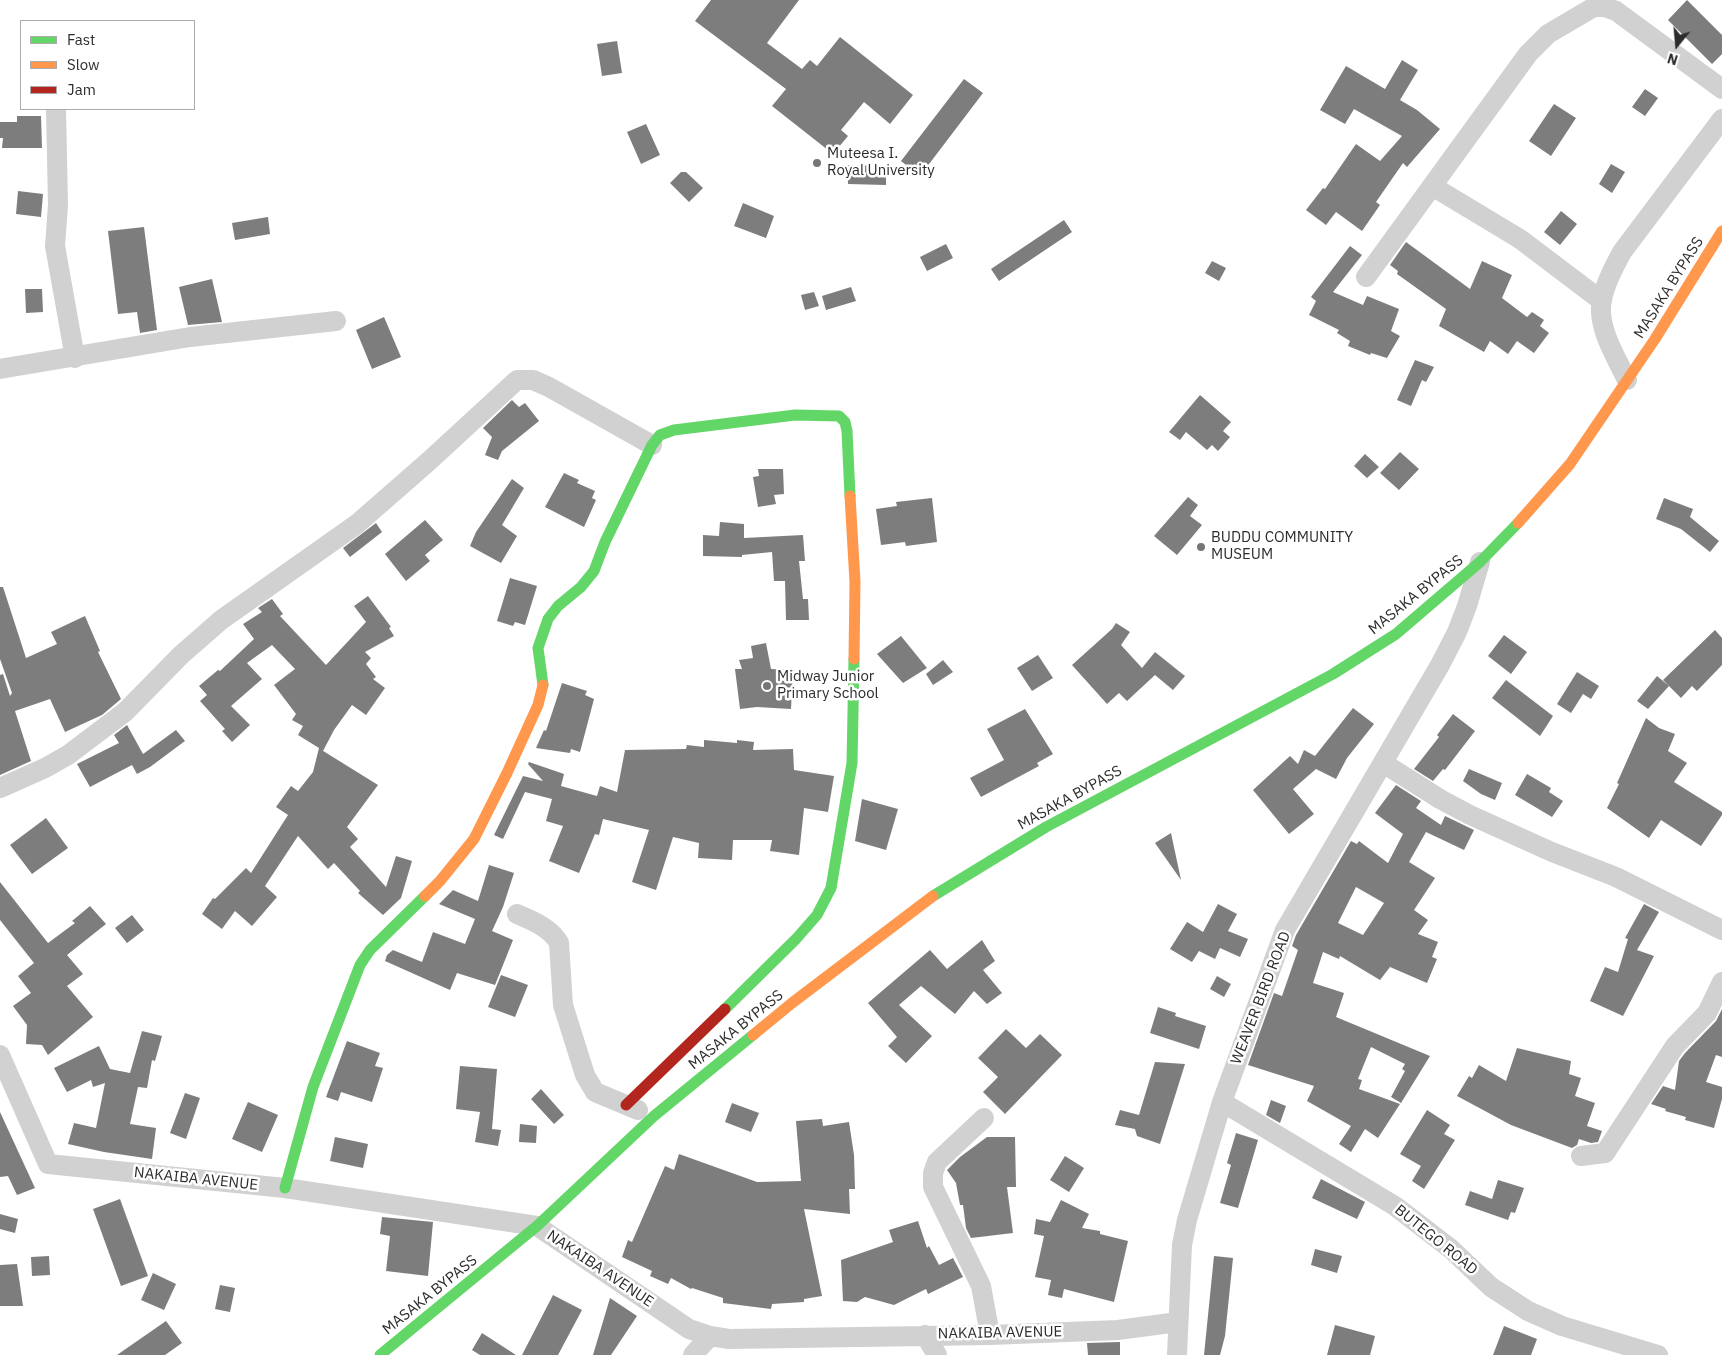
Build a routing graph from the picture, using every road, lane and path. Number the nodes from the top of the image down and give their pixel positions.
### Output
1 (1722, 89) edge
2 (56, 110) edge
3 (1722, 119) edge
4 (1432, 186) junction
5 (1722, 232) edge
6 (1366, 277) dead end
7 (1602, 301) junction
8 (336, 321) dead end
9 (75, 358) junction
10 (0, 369) edge
11 (1627, 380) junction
12 (652, 445) junction
13 (1480, 562) junction
14 (1383, 764) junction
15 (0, 788) edge
16 (517, 914) dead end
17 (1722, 930) edge
18 (1722, 982) edge
19 (0, 1055) edge
20 (1222, 1102) junction
21 (626, 1105) junction
22 (654, 1116) junction
23 (984, 1118) dead end
24 (1581, 1156) dead end
25 (285, 1188) junction
26 (537, 1226) junction
27 (1178, 1322) junction
28 (925, 1335) junction
29 (990, 1335) junction
30 (710, 1336) junction
31 (380, 1355) edge
32 (693, 1355) edge
33 (937, 1355) edge
34 (1176, 1355) edge
35 (1658, 1355) edge

1 - 4 street
2 - 9 street
3 - 7 street
4 - 6 street
4 - 7 street
5 - 11 main road, MASAKA BYPASS
7 - 11 street
8 - 9 street
9 - 10 street
11 - 13 main road, MASAKA BYPASS
12 - 15 street
12 - 21 main road
12 - 25 main road
13 - 14 street, WEAVER BIRD ROAD
13 - 22 main road, MASAKA BYPASS
14 - 17 street
14 - 20 street, WEAVER BIRD ROAD
16 - 21 street
18 - 24 street
19 - 25 street, NAKAIBA AVENUE
20 - 27 street, WEAVER BIRD ROAD
20 - 35 street, BUTEGO ROAD
21 - 22 street
22 - 26 main road, MASAKA BYPASS
23 - 29 street
25 - 26 street, NAKAIBA AVENUE
26 - 30 street, NAKAIBA AVENUE
26 - 31 main road, MASAKA BYPASS
27 - 29 street, NAKAIBA AVENUE
27 - 34 street, WEAVER BIRD ROAD
28 - 29 street, NAKAIBA AVENUE
28 - 30 street, NAKAIBA AVENUE
28 - 33 street
30 - 32 street

